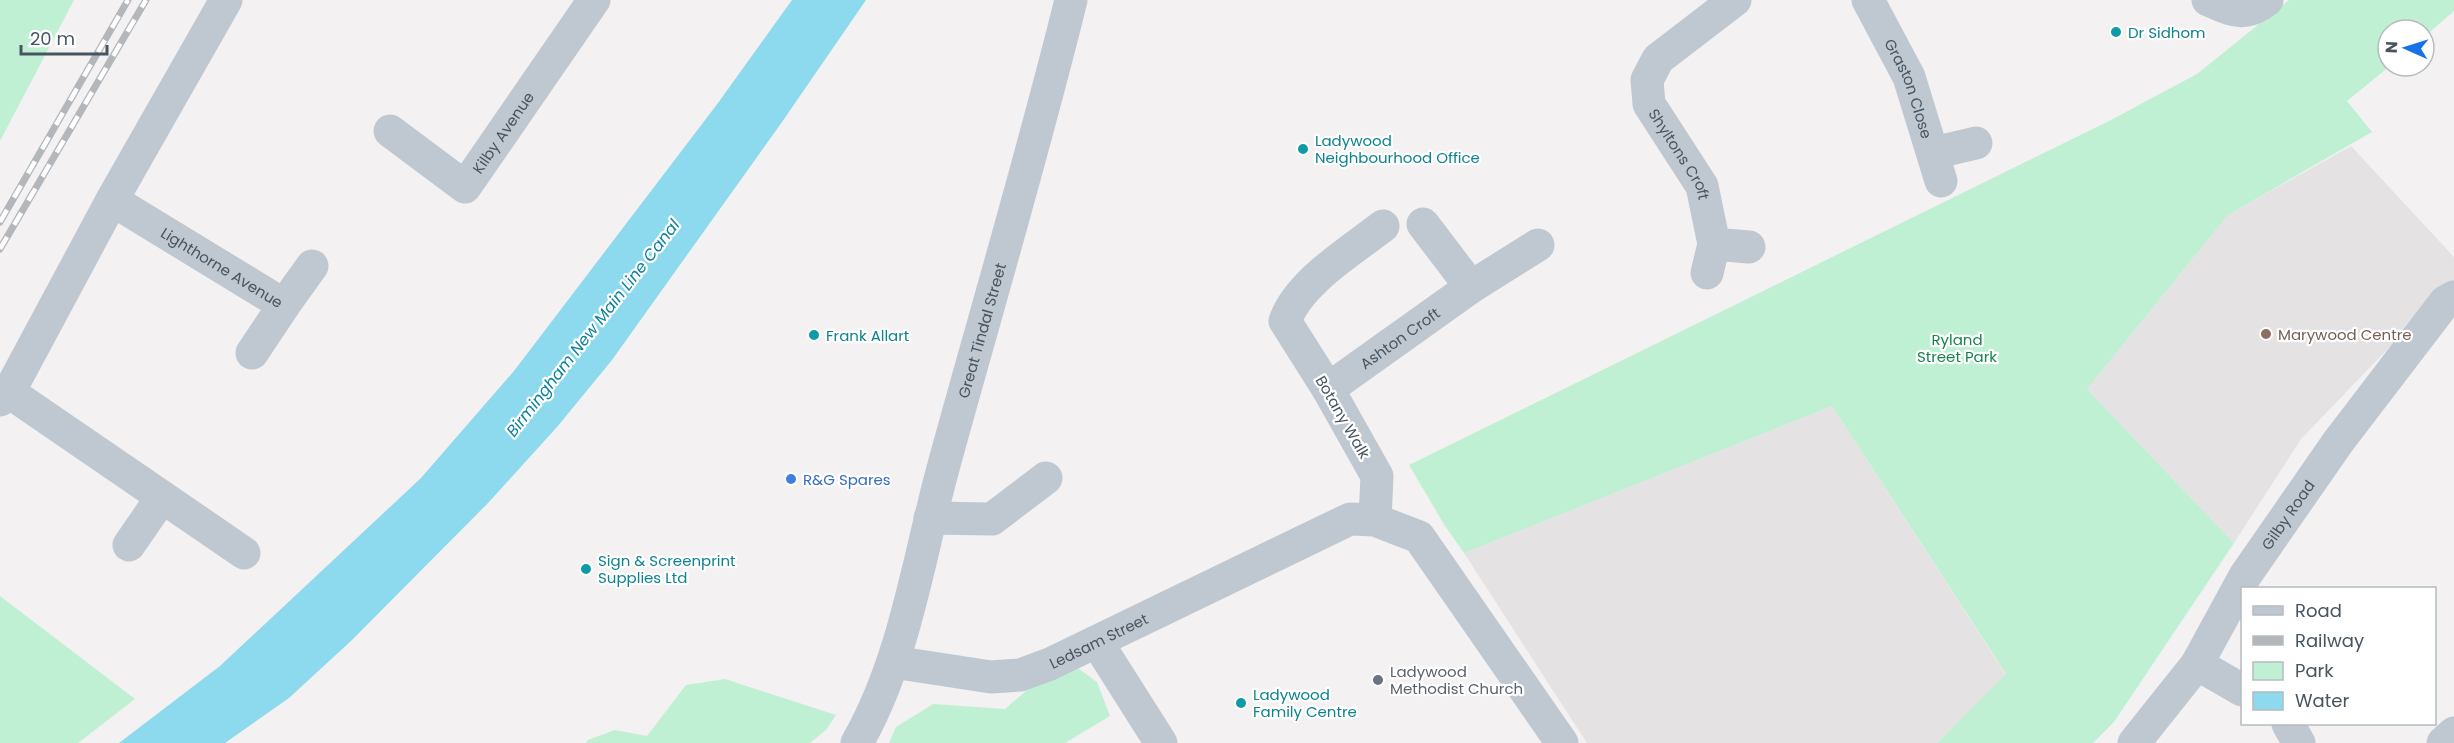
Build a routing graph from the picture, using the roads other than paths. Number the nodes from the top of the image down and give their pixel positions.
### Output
1 (226, 0) edge
2 (594, 0) edge
3 (1071, 0) edge
4 (1735, 0) edge
5 (1868, 0) edge
6 (2208, 0) edge
7 (2261, 5) edge
8 (390, 131) dead end
9 (1976, 143) dead end
10 (112, 200) junction
11 (1423, 224) dead end
12 (1383, 226) dead end
13 (1538, 245) dead end
14 (1749, 247) dead end
15 (312, 266) dead end
16 (1471, 287) junction
17 (2454, 297) edge
18 (284, 305) junction
19 (252, 353) dead end
20 (1328, 389) junction
21 (4, 396) edge
22 (1046, 478) dead end
23 (162, 497) junction
24 (930, 518) junction
25 (1375, 520) junction
26 (129, 545) dead end
27 (244, 553) dead end
28 (1097, 642) junction
29 (893, 662) junction
30 (2197, 663) junction
31 (2241, 689) edge
32 (2289, 725) edge
33 (2454, 733) edge
34 (857, 743) edge
35 (1161, 743) edge
36 (1562, 743) edge
37 (2134, 743) edge
38 (2299, 743) edge
39 (2443, 743) edge

1 - 10 street
2 - 8 street, Kilby Avenue
3 - 24 street, Great Tindal Street
4 - 14 street, Shyltons Croft
5 - 9 street, Graston Close
6 - 7 street
10 - 18 street, Lighthorne Avenue
10 - 21 street
11 - 16 street
12 - 20 street, Botany Walk
13 - 16 street, Ashton Croft
15 - 18 street
16 - 20 street, Ashton Croft
17 - 30 street, Gilby Road
18 - 19 street, Lighthorne Avenue
20 - 25 street, Botany Walk
21 - 23 street
22 - 24 street
23 - 26 street
23 - 27 street
24 - 29 street, Great Tindal Street
25 - 28 street, Ledsam Street
25 - 36 street
28 - 29 street, Ledsam Street
28 - 35 street
29 - 34 street
30 - 31 street
30 - 37 street, Gilby Road
32 - 38 street
33 - 39 street

